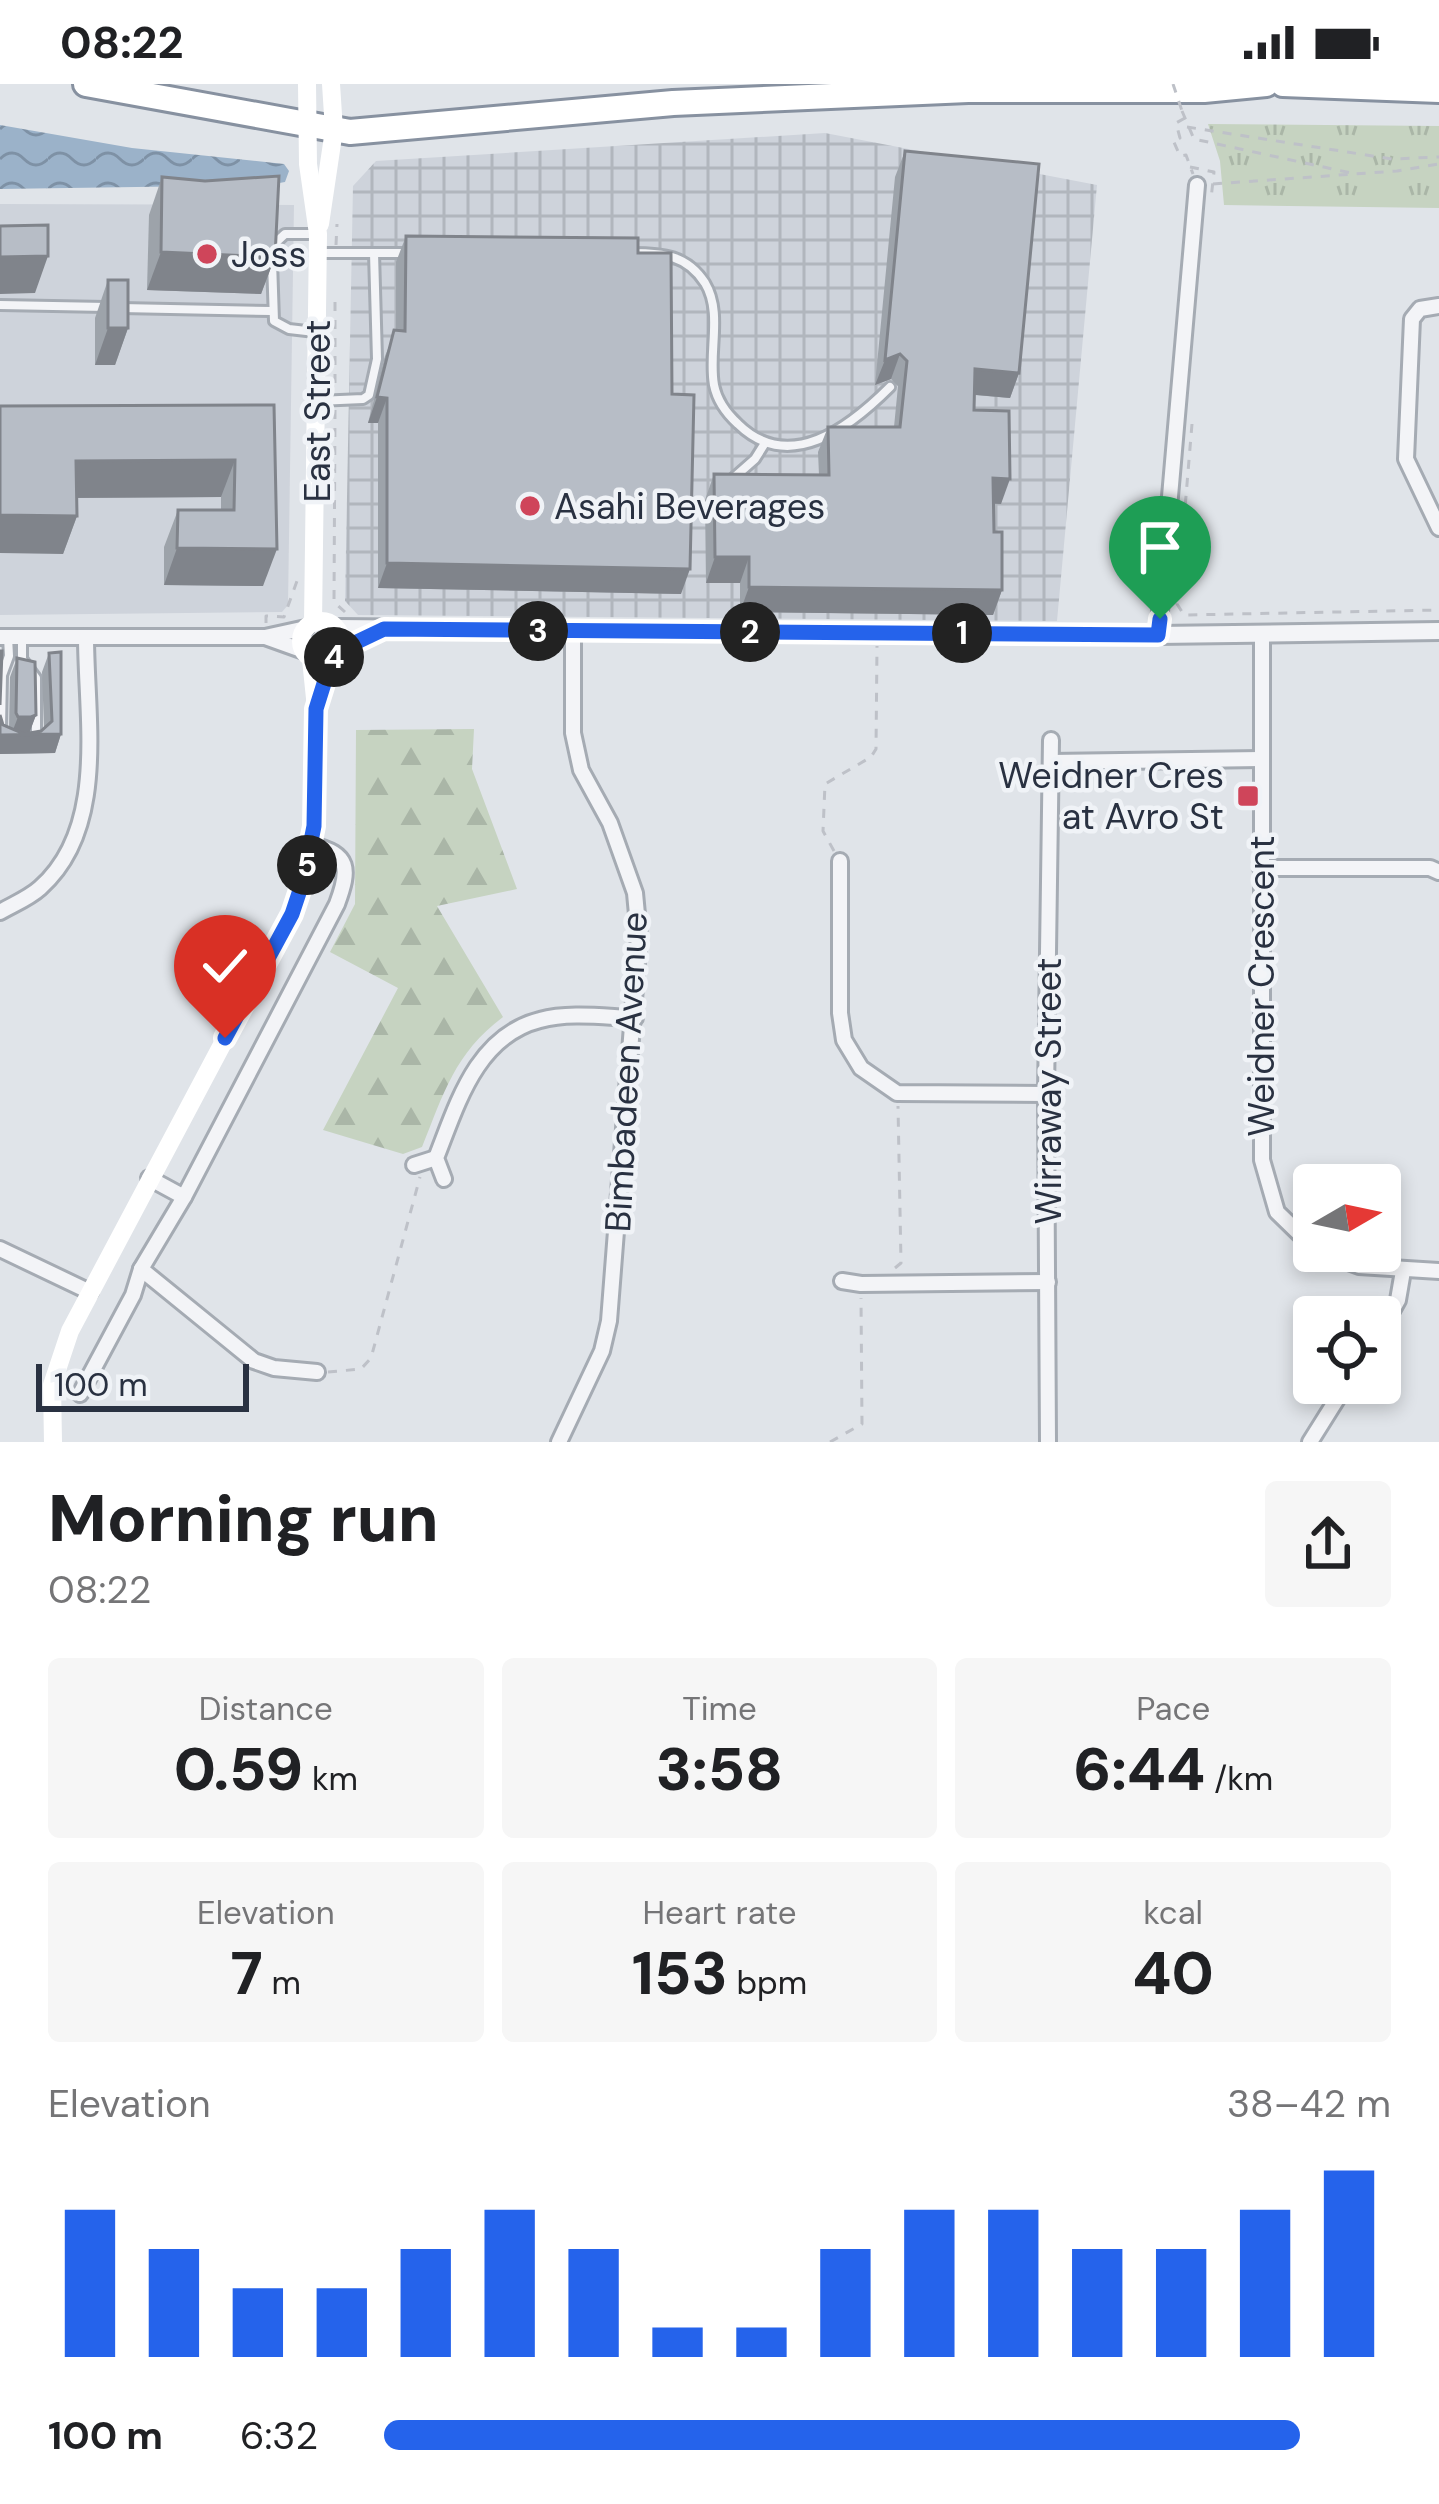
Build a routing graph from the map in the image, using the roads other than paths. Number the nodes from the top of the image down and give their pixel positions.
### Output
1 (86, 84) edge
2 (307, 84) edge
3 (331, 84) edge
4 (1266, 84) edge
5 (1283, 84) edge
6 (1439, 90) edge
7 (308, 127) junction
8 (334, 130) junction
9 (1197, 185) road end
10 (324, 246) junction
11 (374, 253) junction
12 (422, 253) edge
13 (614, 253) edge
14 (0, 304) edge
15 (1439, 306) edge
16 (271, 311) junction
17 (316, 333) junction
18 (890, 387) dead end
19 (325, 400) junction
20 (765, 443) junction
21 (714, 494) edge
22 (1439, 528) edge
23 (327, 624) junction
24 (384, 629) junction
25 (573, 632) junction
26 (1439, 632) edge
27 (1262, 634) junction
28 (1158, 635) junction
29 (10, 637) edge
30 (86, 637) junction
31 (266, 637) junction
32 (336, 654) junction
33 (308, 655) junction
34 (316, 709) junction
35 (2, 739) edge
36 (1051, 740) dead end
37 (20, 745) edge
38 (1261, 759) junction
39 (1051, 762) junction
40 (312, 845) junction
41 (839, 861) road end
42 (1261, 868) junction
43 (1439, 872) edge
44 (0, 912) edge
45 (635, 1018) junction
46 (1046, 1094) junction
47 (149, 1178) junction
48 (445, 1179) dead end
49 (184, 1196) junction
50 (1293, 1227) edge
51 (0, 1249) edge
52 (141, 1269) junction
53 (1439, 1270) edge
54 (1403, 1271) joint
55 (842, 1281) dead end
56 (1048, 1282) junction
57 (90, 1292) junction
58 (1399, 1296) edge
59 (317, 1372) road end
60 (80, 1394) dead end
61 (1334, 1404) edge
62 (53, 1442) edge
63 (559, 1442) edge
64 (1048, 1442) edge
65 (1310, 1442) edge

1 - 7 highway
2 - 7 main road, East Street
3 - 8 main road, East Street
4 - 8 highway
5 - 6 highway
7 - 8 highway
7 - 10 main road, East Street
8 - 10 main road, East Street
9 - 28 street
10 - 11 lane
10 - 16 lane
10 - 17 main road, East Street
11 - 12 lane
11 - 19 lane
13 - 20 lane
14 - 16 lane
15 - 22 street
16 - 17 lane
17 - 19 main road, East Street
18 - 20 lane
19 - 23 main road, East Street
20 - 21 lane
23 - 24 street
23 - 31 street
23 - 32 main road
23 - 33 main road
24 - 25 street
24 - 32 street
25 - 28 street
25 - 45 street, Bimbadeen Avenue
26 - 27 street
27 - 28 street
27 - 38 street, Weidner Crescent
29 - 30 street
29 - 35 lane
29 - 37 lane
30 - 31 street
30 - 44 street
31 - 33 street
32 - 33 main road
32 - 34 main road
33 - 34 main road
34 - 40 main road
36 - 39 street, Wirraway Street
38 - 39 street
38 - 42 street, Weidner Crescent
39 - 46 street, Wirraway Street
40 - 47 main road
40 - 49 street
41 - 46 street
42 - 43 street
42 - 50 street, Weidner Crescent
45 - 48 street
45 - 63 street, Bimbadeen Avenue
46 - 56 street, Wirraway Street
47 - 49 street
47 - 57 main road
49 - 52 street
51 - 57 street
52 - 59 street
52 - 60 street
53 - 54 street, Weidner Crescent
54 - 58 street
55 - 56 street
56 - 64 street, Wirraway Street
57 - 62 main road
61 - 65 street

